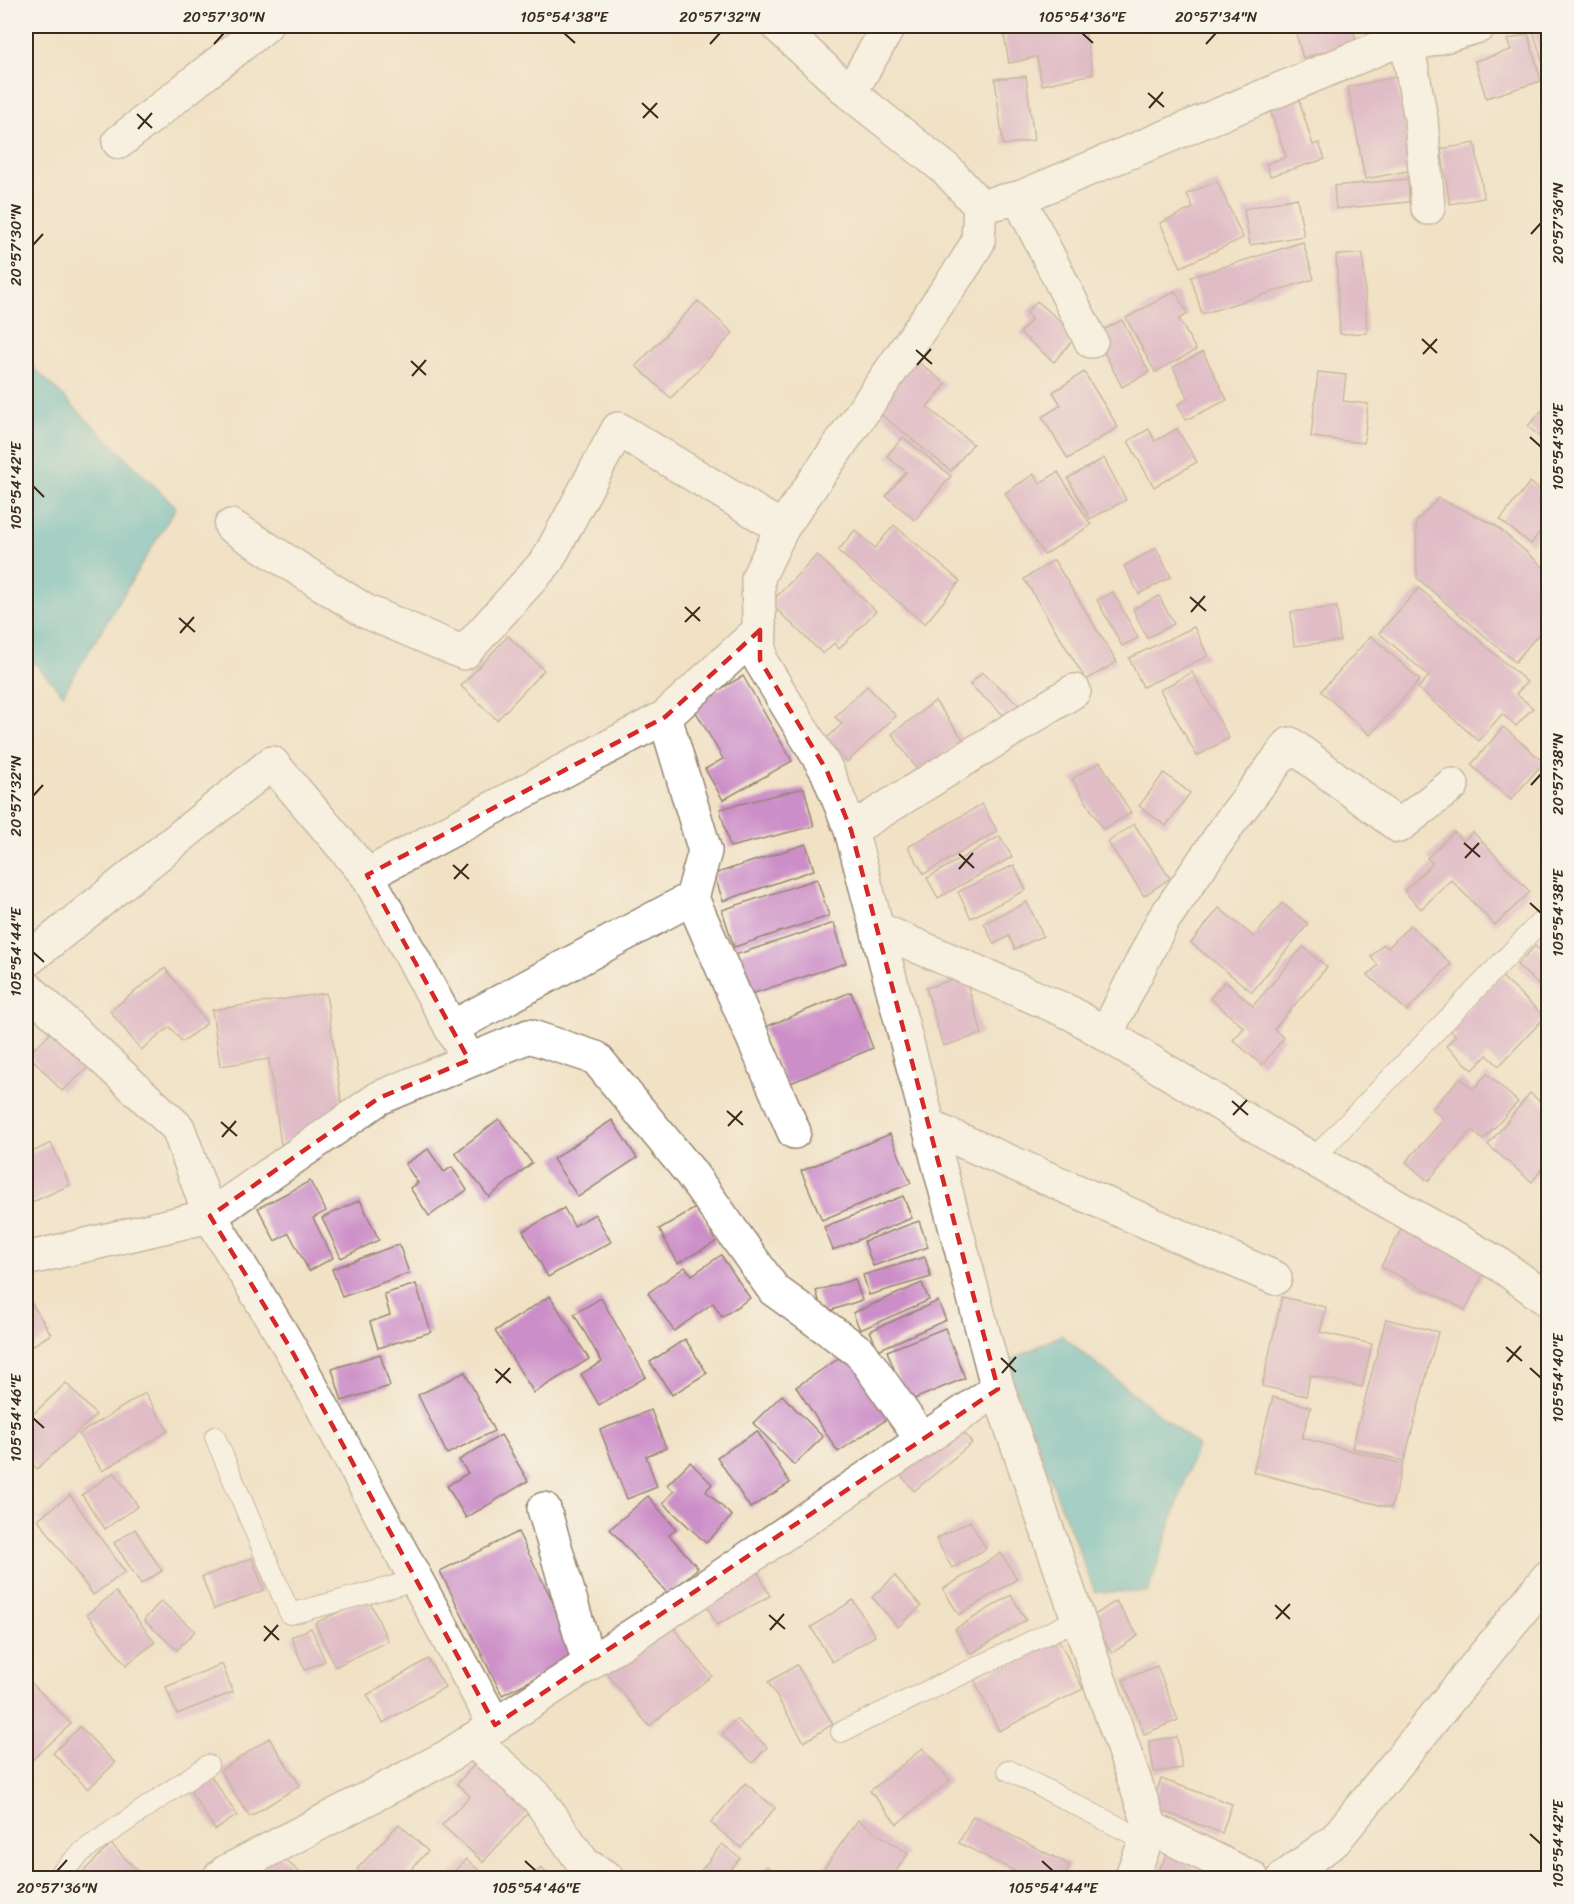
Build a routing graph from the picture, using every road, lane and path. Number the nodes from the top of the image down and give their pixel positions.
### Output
1 (265, 26) edge
2 (778, 26) edge
3 (889, 26) edge
4 (1479, 26) edge
5 (1406, 37) junction
6 (850, 93) junction
7 (119, 141) dead end
8 (1019, 198) junction
9 (980, 206) junction
10 (1428, 208) dead end
11 (1091, 341) dead end
12 (231, 526) dead end
13 (782, 528) junction
14 (760, 630) junction
15 (1074, 691) dead end
16 (665, 717) junction
17 (1452, 785) dead end
18 (851, 830) junction
19 (367, 874) junction
20 (692, 898) junction
21 (1548, 914) edge
22 (878, 929) junction
23 (26, 961) edge
24 (26, 987) edge
25 (451, 1028) junction
26 (1106, 1034) junction
27 (469, 1060) junction
28 (930, 1127) junction
29 (794, 1132) dead end
30 (1313, 1158) junction
31 (210, 1216) junction
32 (26, 1260) edge
33 (1275, 1278) dead end
34 (1548, 1300) edge
35 (998, 1389) junction
36 (215, 1437) dead end
37 (922, 1440) junction
38 (544, 1509) dead end
39 (1548, 1577) edge
40 (417, 1580) junction
41 (1078, 1619) junction
42 (589, 1664) junction
43 (841, 1732) dead end
44 (484, 1733) junction
45 (208, 1765) dead end
46 (1008, 1770) dead end
47 (1148, 1834) junction
48 (56, 1878) edge
49 (219, 1878) edge
50 (607, 1878) edge
51 (1131, 1878) edge
52 (1252, 1878) edge
53 (1284, 1878) edge

1 - 7 street
2 - 6 street
3 - 6 street
4 - 5 street
5 - 8 street
5 - 10 street
6 - 9 street
8 - 9 street
8 - 11 street
9 - 13 street
12 - 13 street
13 - 14 street
14 - 16 street
14 - 18 street
15 - 18 street
16 - 19 street
16 - 20 street
17 - 26 street
18 - 22 street
19 - 23 street
19 - 25 street
20 - 25 street
20 - 29 street
21 - 30 lane
22 - 26 street
22 - 28 street
24 - 31 street
25 - 27 street
26 - 30 street
27 - 31 street
27 - 37 street
28 - 33 street
28 - 35 street
30 - 34 street
31 - 32 street
31 - 40 street
35 - 37 street
35 - 41 street
36 - 40 lane
37 - 42 street
38 - 42 street
39 - 53 street
40 - 44 street
41 - 43 lane
41 - 47 street
42 - 44 street
44 - 49 street
44 - 50 street
45 - 48 lane
46 - 47 lane
47 - 51 street
47 - 52 street

